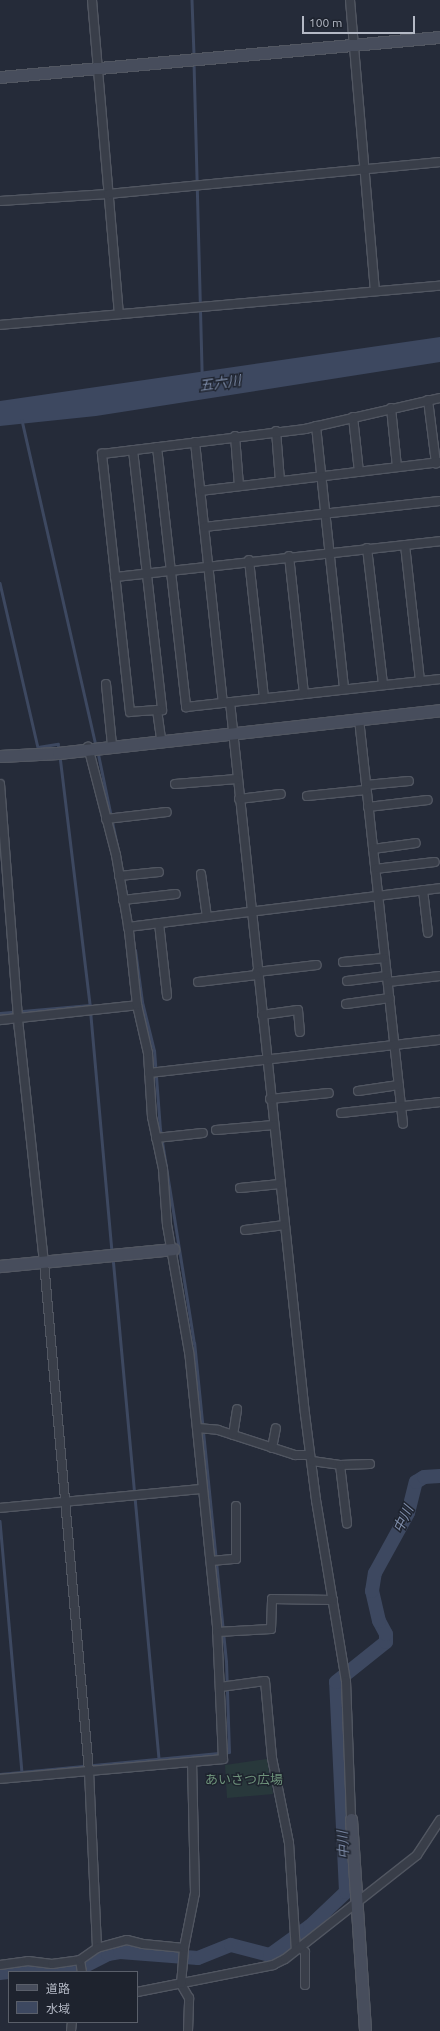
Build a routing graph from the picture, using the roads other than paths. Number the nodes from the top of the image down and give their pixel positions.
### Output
1 (92, 0) edge
2 (350, 0) edge
3 (440, 37) edge
4 (354, 45) junction
5 (99, 69) junction
6 (0, 77) edge
7 (440, 162) edge
8 (364, 169) junction
9 (108, 194) junction
10 (0, 201) edge
11 (440, 286) edge
12 (375, 291) junction
13 (120, 314) junction
14 (0, 325) edge
15 (440, 398) edge
16 (428, 400) junction
17 (391, 408) junction
18 (353, 417) junction
19 (316, 426) junction
20 (276, 431) junction
21 (235, 436) junction
22 (195, 442) junction
23 (157, 447) junction
24 (133, 450) junction
25 (438, 462) edge
26 (397, 467) junction
27 (359, 472) junction
28 (321, 476) junction
29 (280, 481) junction
30 (240, 486) junction
31 (200, 491) junction
32 (440, 501) edge
33 (326, 514) junction
34 (204, 528) junction
35 (440, 541) edge
36 (405, 544) junction
37 (367, 548) junction
38 (329, 552) junction
39 (289, 556) junction
40 (249, 560) junction
41 (208, 566) junction
42 (170, 570) junction
43 (147, 573) junction
44 (114, 577) junction
45 (440, 679) edge
46 (420, 681) junction
47 (106, 684) dead end
48 (383, 684) junction
49 (344, 689) junction
50 (304, 693) junction
51 (264, 698) junction
52 (226, 702) junction
53 (157, 710) junction
54 (440, 710) edge
55 (358, 718) junction
56 (232, 732) junction
57 (161, 740) junction
58 (112, 745) junction
59 (88, 747) junction
60 (0, 756) edge
61 (236, 779) junction
62 (409, 781) dead end
63 (0, 784) edge
64 (175, 784) dead end
65 (366, 788) junction
66 (282, 794) dead end
67 (307, 796) dead end
68 (239, 799) junction
69 (428, 800) dead end
70 (368, 807) junction
71 (167, 812) dead end
72 (106, 819) junction
73 (416, 844) dead end
74 (373, 849) junction
75 (434, 862) dead end
76 (375, 869) junction
77 (159, 872) dead end
78 (201, 874) dead end
79 (119, 876) junction
80 (440, 888) edge
81 (423, 890) junction
82 (176, 894) dead end
83 (378, 896) junction
84 (123, 900) junction
85 (251, 912) junction
86 (207, 917) junction
87 (159, 923) junction
88 (128, 927) junction
89 (428, 932) dead end
90 (385, 958) junction
91 (343, 962) dead end
92 (317, 965) dead end
93 (257, 973) junction
94 (440, 976) edge
95 (388, 979) junction
96 (347, 981) dead end
97 (198, 982) dead end
98 (167, 996) dead end
99 (390, 998) junction
100 (346, 1004) dead end
101 (137, 1005) junction
102 (262, 1015) junction
103 (19, 1018) junction
104 (0, 1020) edge
105 (300, 1032) dead end
106 (440, 1040) edge
107 (395, 1045) junction
108 (266, 1060) junction
109 (149, 1073) junction
110 (399, 1085) junction
111 (358, 1091) dead end
112 (329, 1093) dead end
113 (270, 1099) junction
114 (440, 1102) edge
115 (401, 1106) junction
116 (341, 1113) dead end
117 (403, 1124) dead end
118 (274, 1125) junction
119 (216, 1130) dead end
120 (203, 1133) dead end
121 (156, 1138) junction
122 (280, 1184) junction
123 (240, 1188) dead end
124 (285, 1225) junction
125 (245, 1230) dead end
126 (172, 1249) junction
127 (44, 1262) junction
128 (0, 1266) edge
129 (236, 1409) dead end
130 (276, 1428) dead end
131 (201, 1429) junction
132 (233, 1435) junction
133 (272, 1448) junction
134 (311, 1458) junction
135 (370, 1464) dead end
136 (340, 1465) junction
137 (202, 1489) junction
138 (66, 1502) junction
139 (236, 1506) dead end
140 (0, 1508) edge
141 (347, 1524) dead end
142 (210, 1561) junction
143 (333, 1600) junction
144 (217, 1632) junction
145 (220, 1687) junction
146 (192, 1762) junction
147 (89, 1771) junction
148 (0, 1779) edge
149 (351, 1819) joint
150 (440, 1820) edge
151 (356, 1903) junction
152 (97, 1948) junction
153 (184, 1948) junction
154 (298, 1948) junction
155 (0, 1965) edge
156 (81, 1966) edge
157 (181, 1984) junction
158 (305, 1985) dead end
159 (138, 1992) edge
160 (188, 2031) edge
161 (365, 2031) edge

1 - 5 street
2 - 4 street
3 - 4 street
4 - 5 street
4 - 8 street
5 - 6 street
5 - 9 street
7 - 8 street
8 - 9 street
8 - 12 street
9 - 10 street
9 - 13 street
11 - 12 street
12 - 13 street
13 - 14 street
15 - 16 street
16 - 17 street
16 - 25 street
17 - 18 street
17 - 26 street
18 - 19 street
18 - 27 street
19 - 20 street
19 - 28 street
20 - 21 street
20 - 29 street
21 - 22 street
21 - 30 street
22 - 23 street
22 - 31 street
23 - 24 street
23 - 42 street
24 - 43 street
24 - 44 street
25 - 26 street
26 - 27 street
27 - 28 street
28 - 29 street
28 - 33 street
29 - 30 street
30 - 31 street
31 - 34 street
32 - 33 street
33 - 34 street
33 - 38 street
34 - 41 street
35 - 36 street
36 - 37 street
36 - 46 street
37 - 38 street
37 - 48 street
38 - 39 street
38 - 49 street
39 - 40 street
39 - 50 street
40 - 41 street
40 - 51 street
41 - 42 street
41 - 52 street
42 - 43 street
42 - 52 street
43 - 44 street
43 - 53 street
44 - 53 street
45 - 46 street
46 - 48 street
47 - 58 street
48 - 49 street
49 - 50 street
50 - 51 street
51 - 52 street
52 - 56 street
53 - 57 street
54 - 55 street
55 - 56 street
55 - 65 street
56 - 57 street
56 - 61 street
57 - 58 street
58 - 59 street
59 - 60 street
59 - 72 street
61 - 64 street
61 - 68 street
62 - 65 street
63 - 103 street
65 - 67 street
65 - 70 street
66 - 68 street
68 - 85 street
69 - 70 street
70 - 74 street
71 - 72 street
72 - 79 street
73 - 74 street
74 - 76 street
75 - 76 street
76 - 83 street
77 - 79 street
78 - 86 street
79 - 84 street
80 - 81 street
81 - 83 street
81 - 89 street
82 - 84 street
83 - 85 street
83 - 90 street
84 - 88 street
85 - 86 street
85 - 93 street
86 - 87 street
87 - 88 street
87 - 98 street
88 - 101 street
90 - 91 street
90 - 95 street
92 - 93 street
93 - 97 street
93 - 102 street
94 - 95 street
95 - 96 street
95 - 99 street
99 - 100 street
99 - 107 street
101 - 103 street
101 - 109 street
102 - 105 street
102 - 108 street
103 - 104 street
103 - 127 street
106 - 107 street
107 - 108 street
107 - 110 street
108 - 109 street
108 - 113 street
109 - 121 street
110 - 111 street
110 - 115 street
112 - 113 street
113 - 118 street
114 - 115 street
115 - 116 street
115 - 117 street
118 - 119 street
118 - 122 street
120 - 121 street
121 - 126 street
122 - 123 street
122 - 124 street
124 - 125 street
124 - 134 street
126 - 127 street
126 - 131 street
127 - 128 street
127 - 138 street
129 - 132 street
130 - 133 street
131 - 132 street
131 - 137 street
132 - 133 street
133 - 134 street
134 - 136 street
134 - 143 street
135 - 136 street
136 - 141 street
137 - 138 street
137 - 142 street
138 - 140 street
138 - 147 street
139 - 142 street
142 - 144 street
143 - 144 street
143 - 149 street
144 - 145 street
145 - 146 street
145 - 154 street
146 - 147 street
146 - 153 street
147 - 148 street
147 - 152 street
149 - 151 street
150 - 151 street
151 - 154 street
151 - 161 street
152 - 153 street
152 - 156 street
153 - 157 street
154 - 157 street
154 - 158 street
155 - 156 street
157 - 159 street
157 - 160 street

